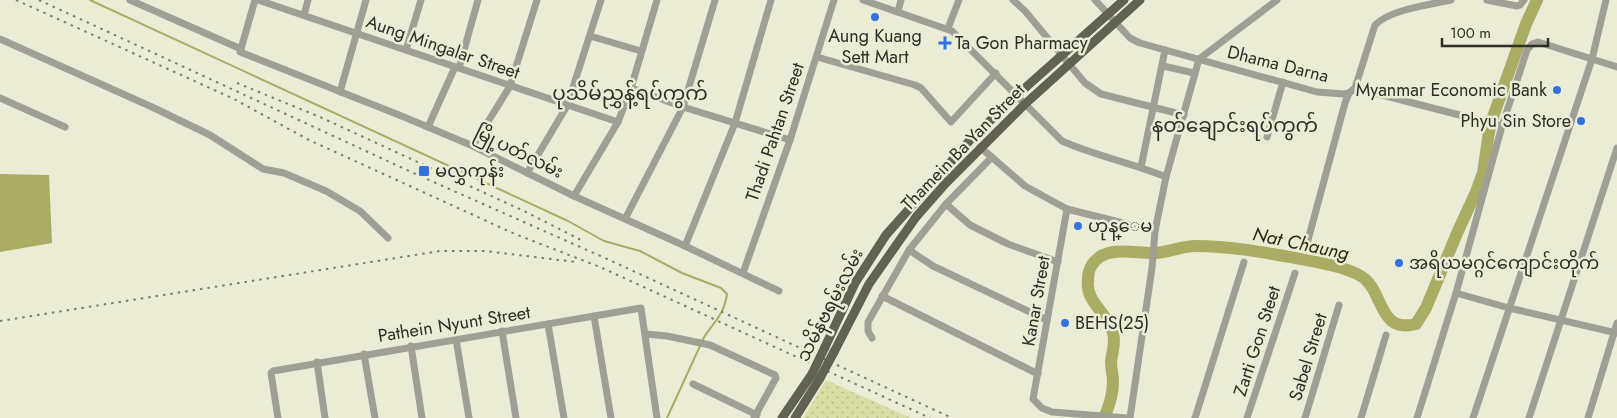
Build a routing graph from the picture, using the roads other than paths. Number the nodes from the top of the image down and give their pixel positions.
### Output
1 (130, 0) edge
2 (256, 0) edge
3 (308, 0) edge
4 (366, 0) edge
5 (421, 0) edge
6 (478, 0) edge
7 (537, 0) edge
8 (601, 0) edge
9 (657, 0) edge
10 (715, 0) edge
11 (771, 0) edge
12 (834, 0) edge
13 (862, 0) edge
14 (901, 0) edge
15 (959, 0) edge
16 (1013, 0) edge
17 (1095, 0) edge
18 (1124, 0) edge
19 (1140, 0) edge
20 (1277, 0) edge
21 (1451, 0) edge
22 (1487, 0) edge
23 (1606, 0) edge
24 (1523, 1) edge
25 (898, 11) junction
26 (1109, 14) junction
27 (304, 15) junction
28 (1116, 22) junction
29 (948, 28) junction
30 (357, 33) junction
31 (590, 36) junction
32 (0, 39) edge
33 (406, 50) junction
34 (1165, 50) junction
35 (241, 51) junction
36 (641, 51) junction
37 (1061, 56) junction
38 (817, 57) junction
39 (1199, 59) junction
40 (1592, 59) junction
41 (1069, 64) junction
42 (1163, 66) junction
43 (457, 67) junction
44 (1617, 67) edge
45 (1194, 73) junction
46 (996, 74) junction
47 (1284, 82) junction
48 (510, 86) junction
49 (630, 88) junction
50 (1352, 91) junction
51 (340, 92) junction
52 (1016, 96) junction
53 (0, 98) edge
54 (1024, 105) junction
55 (568, 106) junction
56 (683, 107) junction
57 (1154, 109) junction
58 (1184, 115) junction
59 (618, 122) junction
60 (735, 123) junction
61 (1500, 126) junction
62 (65, 127) dead end
63 (428, 127) junction
64 (1267, 137) dead end
65 (790, 140) junction
66 (473, 146) junction
67 (980, 148) junction
68 (1617, 148) edge
69 (992, 157) junction
70 (1141, 167) junction
71 (527, 173) junction
72 (1166, 178) junction
73 (574, 196) junction
74 (946, 204) junction
75 (1067, 209) junction
76 (625, 219) junction
77 (1155, 231) junction
78 (388, 238) dead end
79 (1308, 240) dead end
80 (685, 246) junction
81 (909, 250) junction
82 (1058, 262) junction
83 (1244, 262) dead end
84 (743, 273) junction
85 (1295, 273) dead end
86 (779, 291) dead end
87 (1456, 293) junction
88 (882, 296) junction
89 (1339, 305) dead end
90 (1509, 308) junction
91 (594, 316) junction
92 (1047, 320) junction
93 (1560, 320) junction
94 (1617, 322) edge
95 (548, 324) junction
96 (502, 331) junction
97 (1615, 333) edge
98 (646, 334) junction
99 (1386, 335) dead end
100 (872, 338) dead end
101 (456, 339) junction
102 (411, 346) junction
103 (829, 350) junction
104 (364, 354) junction
105 (317, 362) junction
106 (1038, 374) junction
107 (816, 376) junction
108 (693, 384) dead end
109 (756, 417) edge
110 (278, 418) edge
111 (325, 418) edge
112 (374, 418) edge
113 (422, 418) edge
114 (469, 418) edge
115 (516, 418) edge
116 (564, 418) edge
117 (611, 418) edge
118 (656, 418) edge
119 (782, 418) edge
120 (795, 418) edge
121 (1129, 418) edge
122 (1195, 418) edge
123 (1247, 418) edge
124 (1305, 418) edge
125 (1361, 418) edge
126 (1417, 418) edge
127 (1473, 418) edge
128 (1529, 418) edge
129 (1588, 418) edge

1 - 35 street, မြို့ပတ်လမ်း
2 - 27 street, Aung Mingalar Street
2 - 35 street
3 - 27 street
4 - 30 street
5 - 33 street
6 - 43 street
7 - 48 street
8 - 31 street
9 - 36 street
10 - 56 street
11 - 60 street
12 - 38 street, Thadi Pahtan Street
13 - 25 street
14 - 25 street
15 - 29 street
16 - 37 street
17 - 26 street, Dhama Darna
18 - 26 main road, သမိန်ဗရမ်းလမ်း
19 - 28 main road, Thamein Ba Yan Street
20 - 39 street
21 - 50 street
22 - 24 street
23 - 40 street
25 - 29 street
26 - 28 street, Dhama Darna
26 - 37 main road, သမိန်ဗရမ်းလမ်း
27 - 30 street, Aung Mingalar Street
28 - 34 street, Dhama Darna
28 - 41 main road, Thamein Ba Yan Street
29 - 46 street
30 - 33 street, Aung Mingalar Street
30 - 51 street
31 - 36 street
31 - 55 street
32 - 78 street
33 - 43 street, Aung Mingalar Street
34 - 39 street, Dhama Darna
34 - 42 street
35 - 51 street, မြို့ပတ်လမ်း
36 - 49 street
37 - 41 street
37 - 52 main road, သမိန်ဗရမ်းလမ်း
38 - 46 street
38 - 65 street, Thadi Pahtan Street
39 - 45 street
39 - 47 street, Dhama Darna
40 - 44 street
40 - 61 street
40 - 90 street
41 - 54 main road, Thamein Ba Yan Street
41 - 57 street
42 - 45 street
42 - 57 street
43 - 48 street, Aung Mingalar Street
43 - 63 street
45 - 58 street
46 - 52 street
47 - 50 street, Dhama Darna
47 - 64 street
48 - 55 street, Aung Mingalar Street
48 - 66 street
49 - 56 street
49 - 59 street
50 - 61 street, Dhama Darna
50 - 79 street
51 - 63 street, မြို့ပတ်လမ်း
52 - 54 street
52 - 103 main road, သမိန်ဗရမ်းလမ်း
53 - 62 street
54 - 67 main road, Thamein Ba Yan Street
54 - 70 street
55 - 59 street, Aung Mingalar Street
55 - 71 street
56 - 60 street
56 - 76 street
57 - 58 street
57 - 70 street
58 - 72 street
59 - 73 street
60 - 65 street
60 - 80 street
61 - 87 street
63 - 66 street, မြို့ပတ်လမ်း
65 - 84 street, Thadi Pahtan Street
66 - 71 street, မြို့ပတ်လမ်း
67 - 69 street
67 - 103 main road, Thamein Ba Yan Street
68 - 93 street
69 - 74 street
69 - 75 street
70 - 72 street
71 - 73 street, မြို့ပတ်လမ်း
72 - 77 street
73 - 76 street, မြို့ပတ်လမ်း
74 - 81 street
74 - 82 street
75 - 77 street
75 - 82 street, Kanar Street
76 - 80 street, မြို့ပတ်လမ်း
77 - 121 street
80 - 84 street, မြို့ပတ်လမ်း
81 - 88 street
81 - 92 street
82 - 92 street, Kanar Street
83 - 122 street
84 - 86 street, မြို့ပတ်လမ်း
85 - 123 street, Zarti Gon Steet
87 - 90 street
87 - 126 street
88 - 100 street
88 - 106 street
89 - 124 street, Sabel Street
90 - 93 street
90 - 127 street
91 - 95 street, Pathein Nyunt Street
91 - 98 street, Pathein Nyunt Street
91 - 117 street
92 - 106 street, Kanar Street
93 - 97 street
93 - 128 street
94 - 97 street
95 - 96 street, Pathein Nyunt Street
95 - 116 street
96 - 101 street, Pathein Nyunt Street
96 - 115 street
97 - 129 street
98 - 109 street
98 - 118 street
99 - 125 street
101 - 102 street, Pathein Nyunt Street
101 - 114 street
102 - 104 street, Pathein Nyunt Street
102 - 113 street
103 - 107 main road, သမိန်ဗရမ်းလမ်း, bridge
104 - 105 street, Pathein Nyunt Street
104 - 112 street
105 - 110 street, Pathein Nyunt Street
105 - 111 street
106 - 121 street, Kanar Street
107 - 119 main road, သမိန်ဗရမ်းလမ်း
107 - 120 main road
108 - 109 street

